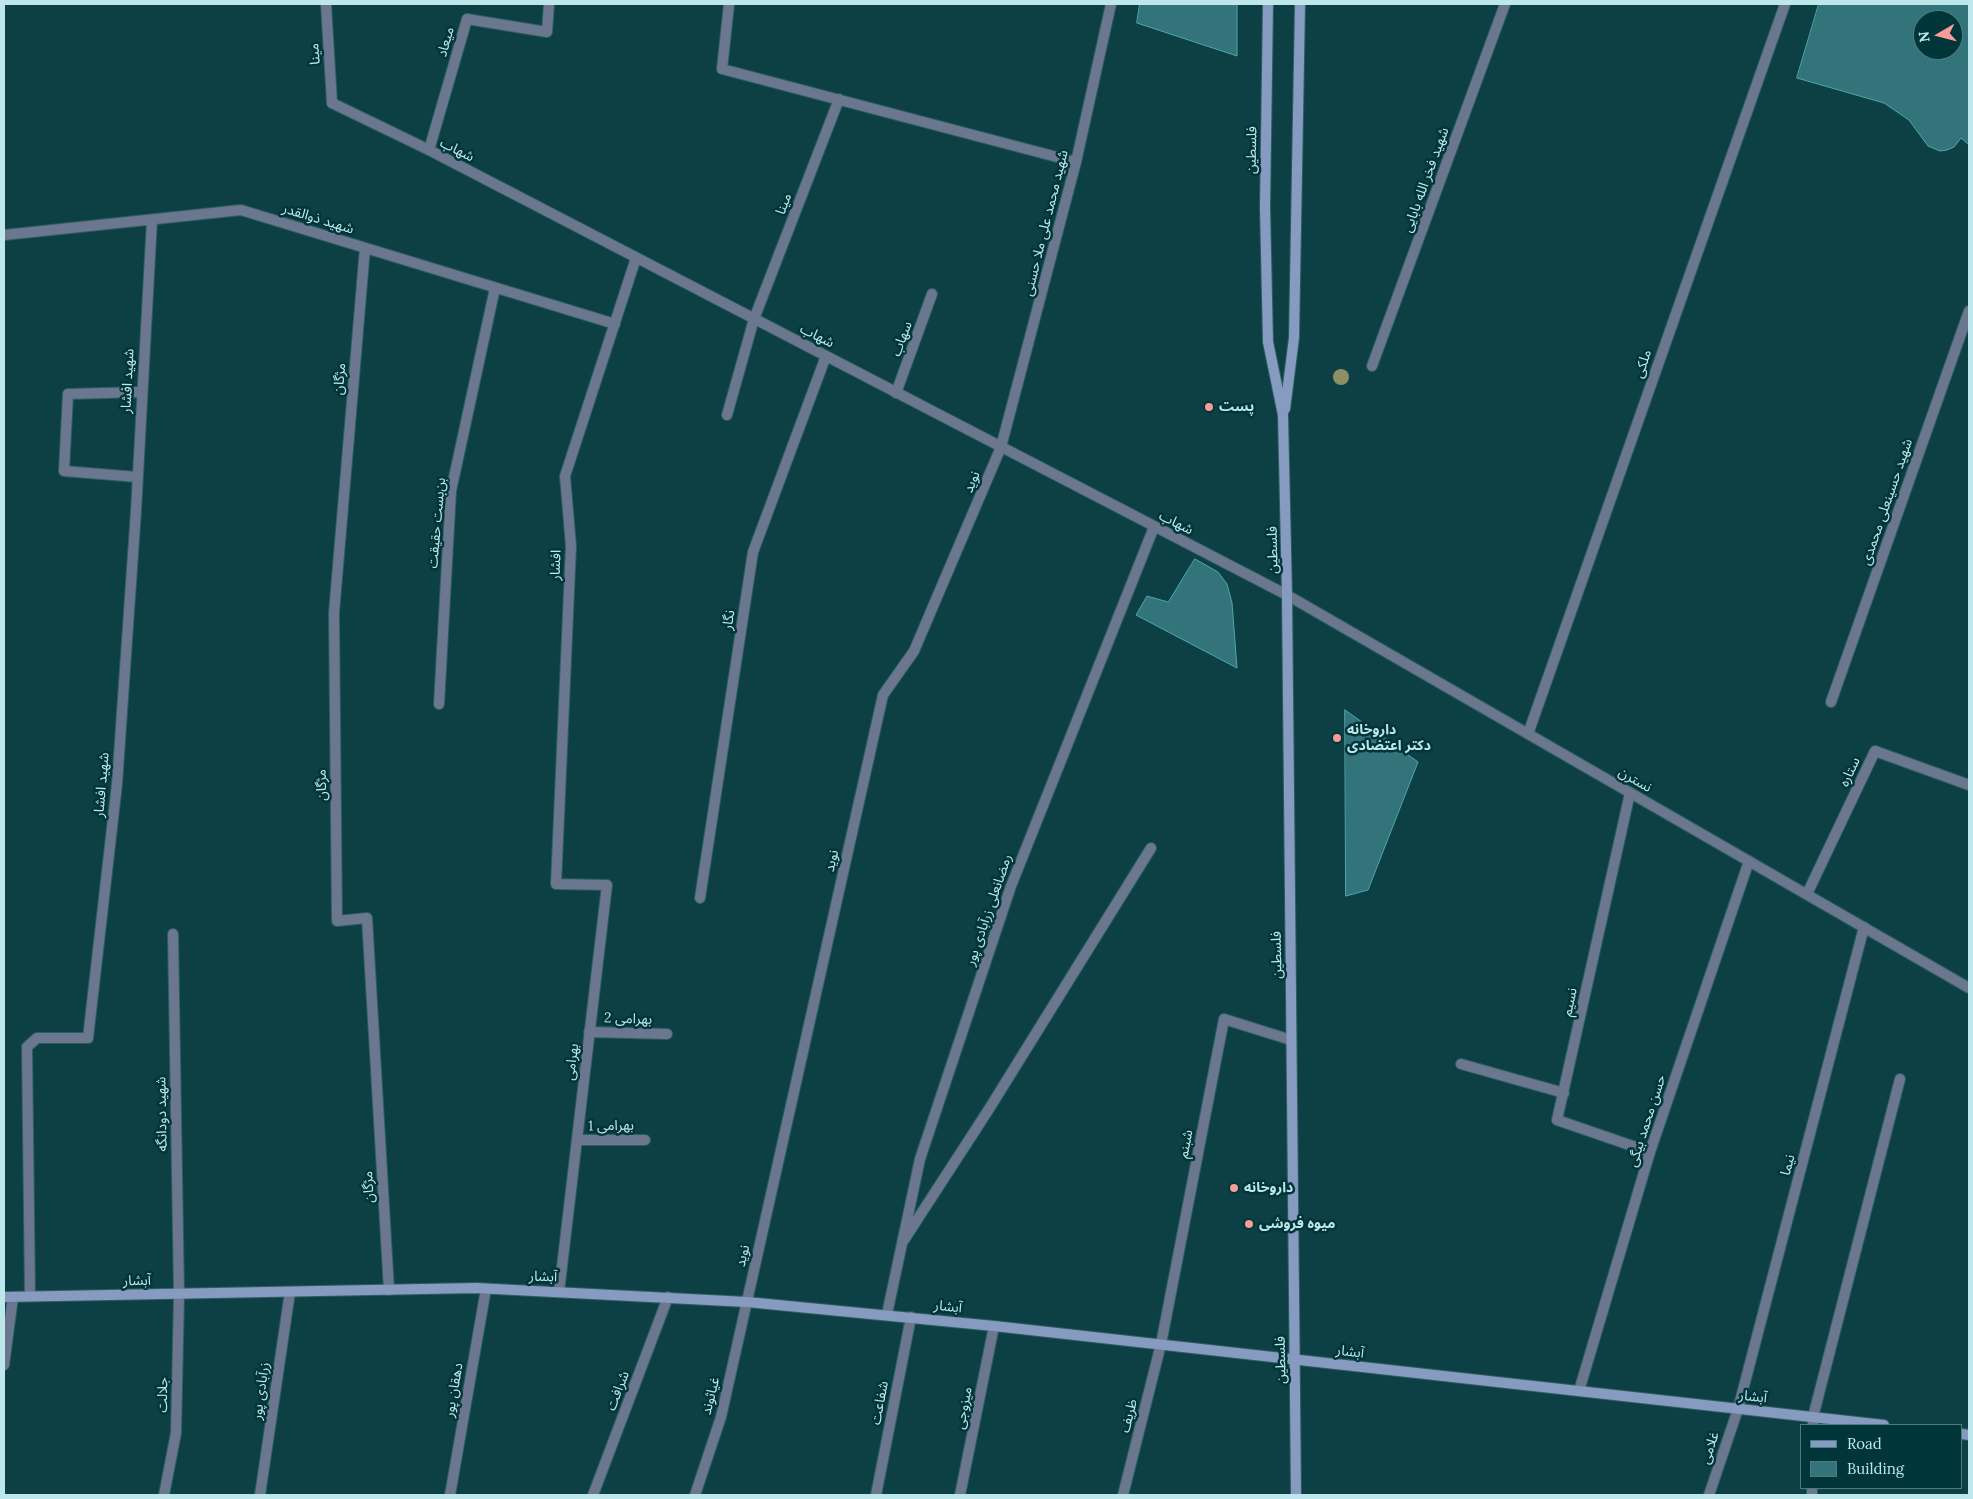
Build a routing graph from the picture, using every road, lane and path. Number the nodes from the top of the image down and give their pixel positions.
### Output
1 (326, 4) edge
2 (549, 4) edge
3 (729, 4) edge
4 (1111, 4) edge
5 (1268, 4) edge
6 (1300, 4) edge
7 (1505, 4) edge
8 (1784, 4) edge
9 (839, 98) junction
10 (332, 104) joint
11 (428, 150) junction
12 (1076, 162) junction
13 (152, 220) junction
14 (4, 235) edge
15 (365, 248) junction
16 (636, 258) junction
17 (495, 288) junction
18 (932, 294) dead end
19 (1969, 311) edge
20 (754, 319) junction
21 (616, 324) junction
22 (826, 356) junction
23 (1372, 366) dead end
24 (141, 392) junction
25 (896, 393) junction
26 (727, 415) dead end
27 (1284, 415) junction
28 (1001, 447) junction
29 (137, 477) junction
30 (1154, 526) junction
31 (1287, 595) junction
32 (1831, 702) dead end
33 (439, 704) dead end
34 (1528, 734) junction
35 (1969, 785) edge
36 (1630, 793) junction
37 (1150, 848) dead end
38 (1749, 861) junction
39 (556, 884) joint
40 (1808, 894) junction
41 (700, 898) dead end
42 (1864, 927) junction
43 (173, 934) dead end
44 (1969, 988) edge
45 (589, 1032) junction
46 (667, 1034) dead end
47 (1291, 1040) junction
48 (1461, 1064) dead end
49 (1900, 1079) dead end
50 (1564, 1093) junction
51 (577, 1140) junction
52 (645, 1140) dead end
53 (1650, 1152) junction
54 (901, 1246) junction
55 (486, 1289) junction
56 (389, 1290) junction
57 (290, 1292) junction
58 (559, 1292) junction
59 (179, 1294) junction
60 (30, 1296) junction
61 (8, 1297) edge
62 (668, 1297) junction
63 (747, 1302) junction
64 (887, 1314) junction
65 (911, 1317) junction
66 (994, 1326) junction
67 (1161, 1344) junction
68 (1295, 1359) junction
69 (4, 1365) edge
70 (1580, 1391) junction
71 (1738, 1409) junction
72 (1813, 1421) edge
73 (1866, 1424) edge
74 (164, 1495) edge
75 (260, 1495) edge
76 (450, 1495) edge
77 (593, 1495) edge
78 (694, 1495) edge
79 (876, 1495) edge
80 (960, 1495) edge
81 (1123, 1495) edge
82 (1296, 1495) edge
83 (1709, 1495) edge

1 - 10 street, مینا
2 - 11 street, میعاد
3 - 9 street
4 - 12 street, شهید محمد علی ملا حسنی
5 - 27 street, فلسطین
6 - 27 street, فلسطین
7 - 23 street, شهید فخر الله بابایی
8 - 34 street, ملکی
9 - 12 street
9 - 20 street, مینا
10 - 11 street, شهاب
11 - 16 street, شهاب
12 - 28 street, شهید محمد علی ملا حسنی
13 - 14 street, شهید ذوالقدر
13 - 15 street, شهید ذوالقدر
13 - 24 street, شهید افشار
15 - 17 street, شهید ذوالقدر
15 - 56 street, مژگان
16 - 20 street, شهاب
16 - 21 street, افشار
17 - 21 street, شهید ذوالقدر
17 - 33 street, بن‌بست حقیقت
18 - 25 street, سهاب
19 - 32 street, شهید حسینعلی محمدی
20 - 22 street, شهاب
20 - 26 street, مینا
21 - 39 street, افشار
22 - 25 street, شهاب
22 - 41 street, نگار
24 - 29 street, شهید افشار
24 - 29 street
25 - 28 street, شهاب
27 - 31 street, فلسطین
28 - 30 street, شهاب
28 - 63 street, نوید
29 - 60 street, شهید افشار
30 - 31 street, شهاب
30 - 54 street, رمضانعلی زرآبادی پور
31 - 34 street, نسترن
31 - 47 street, فلسطین
34 - 36 street, نسترن
35 - 40 street, ستاره
36 - 38 street, نسترن
36 - 50 street, نسیم
37 - 54 street
38 - 40 street, نسترن
38 - 53 street, حسن محمد بیگی
39 - 45 street, بهرامی
40 - 42 street, نسترن
42 - 44 street, نسترن
42 - 71 street, نیما
43 - 59 street, شهید دودانگه
45 - 46 street, بهرامی 2
45 - 51 street, بهرامی
47 - 67 street, شبنم
47 - 68 street, فلسطین
48 - 50 street
49 - 72 street
50 - 53 street, نسیم
51 - 52 street, بهرامی 1
51 - 58 street, بهرامی
53 - 70 street, حسن محمد بیگی
54 - 64 street, رمضانعلی زرآبادی پور
55 - 56 street, آبشار
55 - 58 street, آبشار
55 - 76 street, دهقان پور
56 - 57 street, آبشار
57 - 59 street, آبشار
57 - 75 street, زرآبادی پور
58 - 62 street, آبشار
59 - 60 street, آبشار
59 - 74 street, جلالت
60 - 61 street, آبشار
61 - 69 street
62 - 63 street, آبشار
62 - 77 street, شرافت
63 - 64 street, آبشار
63 - 78 street, غیاثوند
64 - 65 street, آبشار
65 - 66 street, آبشار
65 - 79 street, شفاعت
66 - 67 street, آبشار
66 - 80 street, میزوجی
67 - 68 street, آبشار
67 - 81 street, ظریف
68 - 70 street, آبشار
68 - 82 street, فلسطین
70 - 71 street, آبشار
71 - 72 street, آبشار
71 - 83 street, غلامی
72 - 73 street, آبشار

